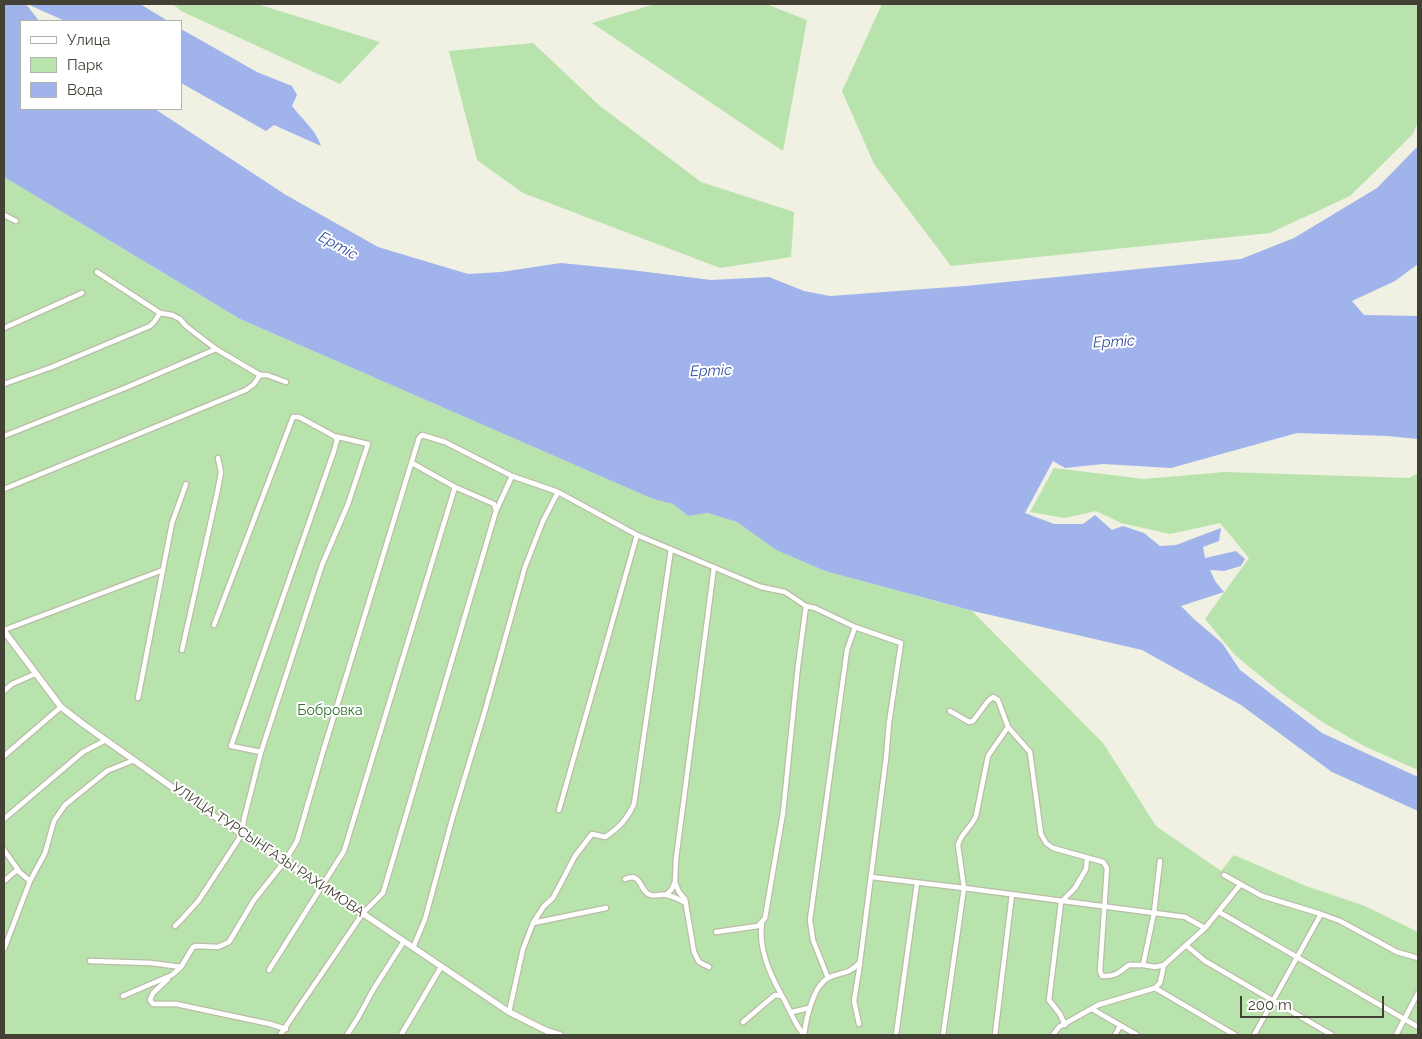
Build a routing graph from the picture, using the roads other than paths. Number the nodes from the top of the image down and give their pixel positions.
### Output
1 (4, 215) edge
2 (16, 221) dead end
3 (98, 272) dead end
4 (82, 293) dead end
5 (160, 313) junction
6 (4, 328) edge
7 (216, 350) junction
8 (260, 375) junction
9 (286, 382) dead end
10 (4, 384) edge
11 (4, 436) edge
12 (334, 436) junction
13 (218, 458) dead end
14 (412, 463) junction
15 (512, 476) junction
16 (186, 484) dead end
17 (455, 487) junction
18 (4, 489) edge
19 (558, 492) junction
20 (496, 511) junction
21 (637, 535) junction
22 (671, 549) junction
23 (714, 567) junction
24 (163, 570) junction
25 (806, 606) junction
26 (214, 625) dead end
27 (855, 627) junction
28 (4, 631) edge
29 (182, 650) dead end
30 (35, 674) junction
31 (4, 691) edge
32 (138, 698) dead end
33 (61, 707) junction
34 (950, 711) dead end
35 (1008, 727) junction
36 (106, 740) junction
37 (261, 752) junction
38 (4, 756) edge
39 (134, 760) junction
40 (559, 810) dead end
41 (4, 819) edge
42 (242, 834) junction
43 (4, 850) edge
44 (1087, 858) junction
45 (285, 861) junction
46 (1160, 861) dead end
47 (19, 872) junction
48 (1224, 875) dead end
49 (871, 877) junction
50 (625, 879) dead end
51 (4, 881) edge
52 (30, 881) junction
53 (675, 882) junction
54 (917, 883) junction
55 (1240, 885) junction
56 (322, 886) junction
57 (964, 888) junction
58 (667, 894) junction
59 (1012, 894) junction
60 (1061, 902) junction
61 (686, 903) junction
62 (1106, 907) junction
63 (606, 908) dead end
64 (1219, 912) junction
65 (363, 913) junction
66 (1154, 913) junction
67 (1321, 914) junction
68 (533, 923) junction
69 (762, 923) junction
70 (175, 926) dead end
71 (1205, 928) junction
72 (716, 932) dead end
73 (404, 942) junction
74 (1187, 946) junction
75 (4, 947) edge
76 (413, 948) junction
77 (1298, 957) junction
78 (1418, 958) edge
79 (90, 961) dead end
80 (860, 962) junction
81 (1144, 965) junction
82 (1164, 965) junction
83 (181, 966) junction
84 (441, 967) junction
85 (709, 967) dead end
86 (269, 970) dead end
87 (172, 975) junction
88 (828, 978) junction
89 (1155, 988) junction
90 (1418, 993) edge
91 (123, 996) dead end
92 (782, 996) junction
93 (1274, 1001) junction
94 (809, 1008) junction
95 (1092, 1009) junction
96 (509, 1012) junction
97 (792, 1012) junction
98 (1405, 1020) junction
99 (743, 1022) dead end
100 (859, 1024) dead end
101 (1065, 1025) junction
102 (1120, 1026) junction
103 (1418, 1027) edge
104 (286, 1029) junction
105 (280, 1035) edge
106 (347, 1035) edge
107 (401, 1035) edge
108 (560, 1035) edge
109 (804, 1035) edge
110 (896, 1035) edge
111 (943, 1035) edge
112 (995, 1035) edge
113 (1053, 1035) edge
114 (1115, 1035) edge
115 (1137, 1035) edge
116 (1235, 1035) edge
117 (1254, 1035) edge
118 (1332, 1035) edge
119 (1396, 1035) edge

1 - 2 street
3 - 5 street
4 - 6 street
5 - 7 street
5 - 10 street
7 - 8 street
7 - 11 street
8 - 9 street
8 - 18 street
12 - 26 street
12 - 37 street
12 - 37 street
13 - 29 street
14 - 15 street
14 - 17 street
14 - 45 street
15 - 19 street
15 - 20 street
16 - 24 street
17 - 20 street
17 - 56 street
19 - 21 street
19 - 76 street
20 - 65 street
21 - 22 street
21 - 40 street
22 - 23 street
22 - 68 street
23 - 25 street
23 - 53 street
24 - 28 street
24 - 32 street
25 - 27 street
25 - 69 street
27 - 49 street
27 - 88 street
28 - 30 street, УЛИЦА ТУРСЫНГАЗЫ РАХИМОВА
30 - 31 street
30 - 33 street, УЛИЦА ТУРСЫНГАЗЫ РАХИМОВА
33 - 36 street, УЛИЦА ТУРСЫНГАЗЫ РАХИМОВА
33 - 38 street
34 - 35 street
35 - 44 street
35 - 57 street
36 - 39 street, УЛИЦА ТУРСЫНГАЗЫ РАХИМОВА
36 - 41 street
37 - 42 street
39 - 42 street, УЛИЦА ТУРСЫНГАЗЫ РАХИМОВА
39 - 52 street
42 - 45 street, УЛИЦА ТУРСЫНГАЗЫ РАХИМОВА
42 - 70 street
43 - 47 street
44 - 60 street
44 - 62 street
45 - 56 street, УЛИЦА ТУРСЫНГАЗЫ РАХИМОВА
45 - 83 street
46 - 66 street
47 - 51 street
47 - 52 street
48 - 55 street
49 - 54 street
49 - 80 street
50 - 58 street
52 - 75 street
53 - 58 street
53 - 61 street
54 - 57 street
54 - 110 street
55 - 64 street
55 - 67 street
56 - 65 street, УЛИЦА ТУРСЫНГАЗЫ РАХИМОВА
56 - 86 street
57 - 59 street
57 - 111 street
58 - 61 street
59 - 60 street
59 - 112 street
60 - 62 street
60 - 101 street
61 - 85 street
62 - 66 street
62 - 81 street
63 - 68 street
64 - 71 street
64 - 77 street
65 - 73 street, УЛИЦА ТУРСЫНГАЗЫ РАХИМОВА
65 - 104 street
66 - 71 street
66 - 81 street
67 - 77 street
67 - 78 street
68 - 96 street
69 - 72 street
69 - 92 street
71 - 74 street
73 - 76 street, УЛИЦА ТУРСЫНГАЗЫ РАХИМОВА
73 - 106 street
74 - 82 street
74 - 93 street
76 - 84 street, УЛИЦА ТУРСЫНГАЗЫ РАХИМОВА
77 - 93 street
77 - 98 street
79 - 83 street
80 - 88 street
80 - 100 street
81 - 82 street
82 - 89 street
83 - 87 street
84 - 96 street, УЛИЦА ТУРСЫНГАЗЫ РАХИМОВА
84 - 107 street
87 - 91 street
87 - 104 street
88 - 94 street
89 - 95 street
89 - 116 street
90 - 98 street
92 - 97 street
92 - 99 street
93 - 117 street
93 - 118 street
94 - 97 street
94 - 109 street
95 - 101 street
95 - 102 street
96 - 108 street, УЛИЦА ТУРСЫНГАЗЫ РАХИМОВА
97 - 109 street
98 - 103 street
98 - 119 street
101 - 113 street
102 - 114 street
102 - 115 street
104 - 105 street

